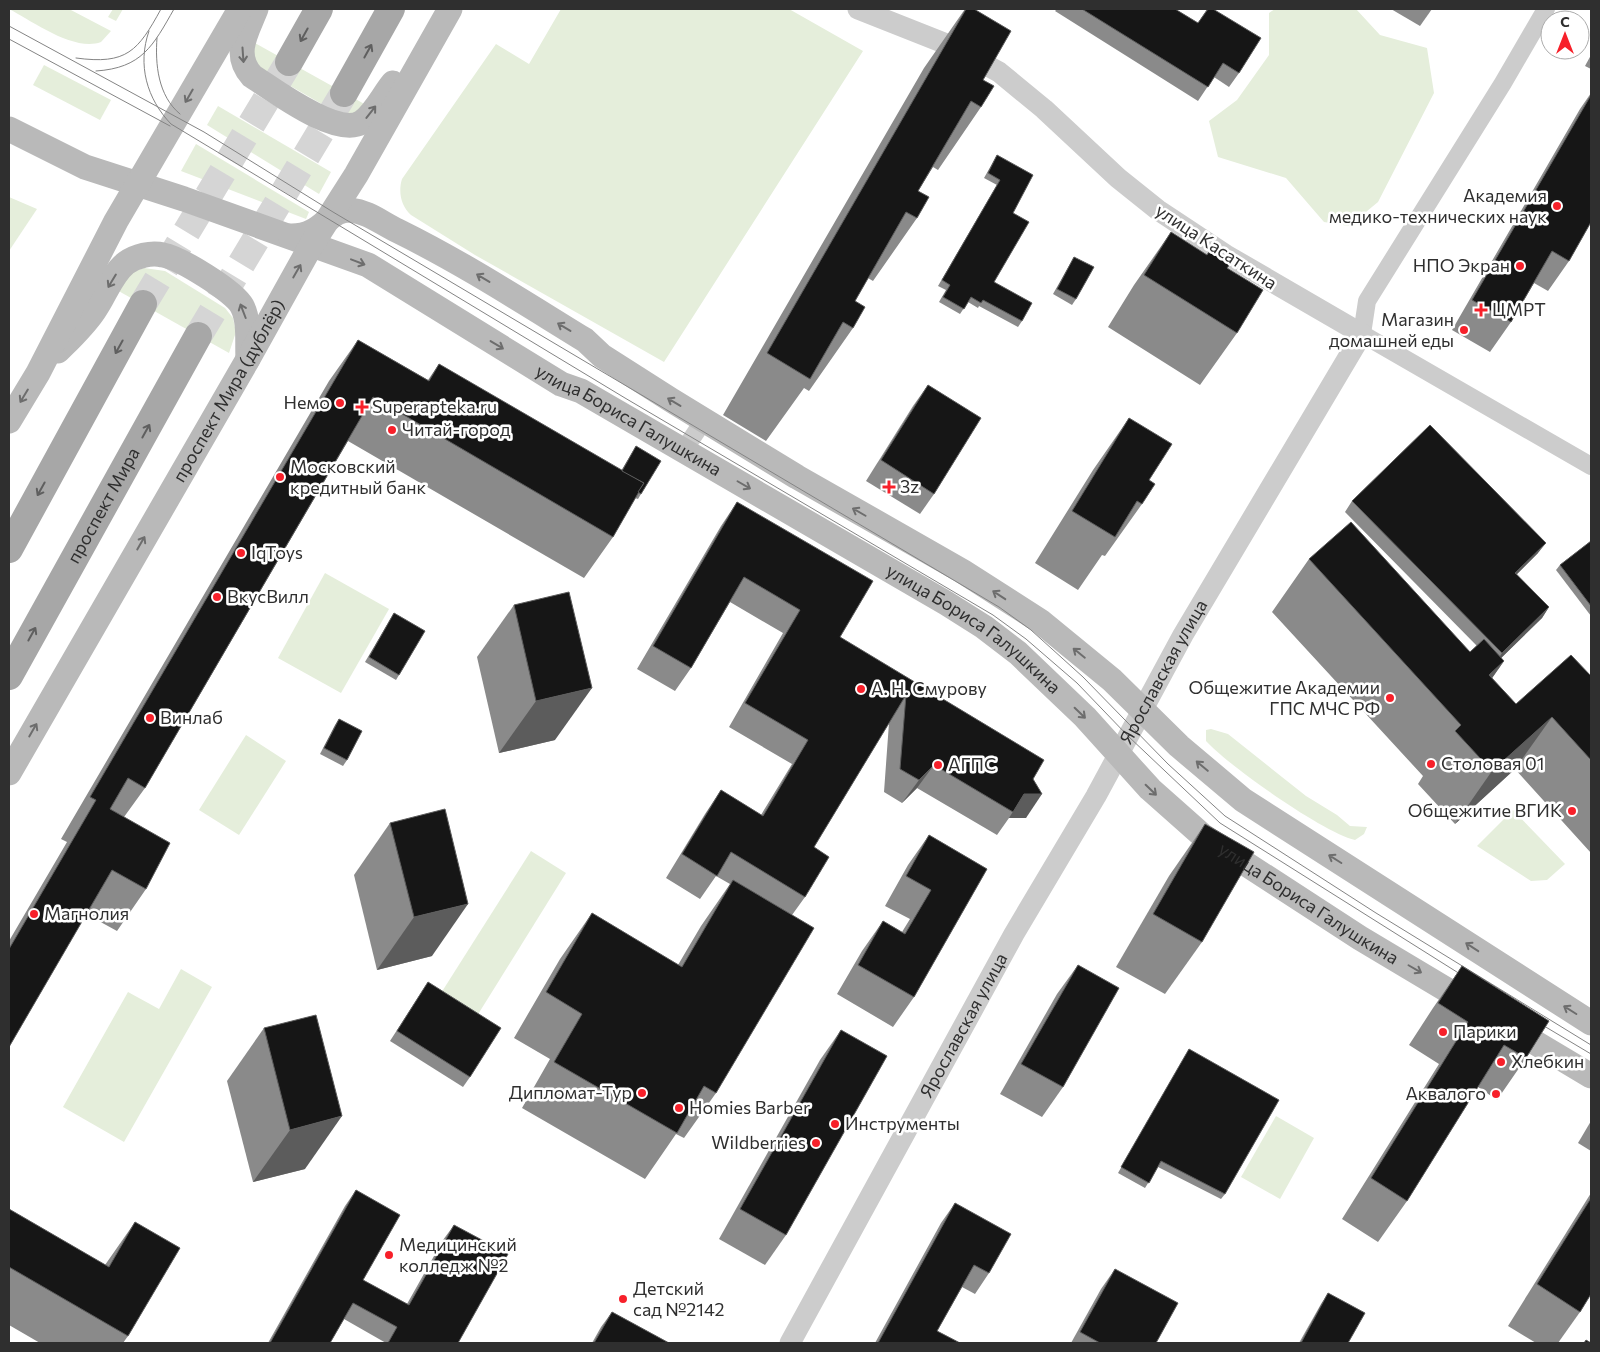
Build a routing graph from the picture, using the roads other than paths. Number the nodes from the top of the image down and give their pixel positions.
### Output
1 (240, 9) edge
2 (256, 9) edge
3 (319, 9) edge
4 (392, 9) edge
5 (450, 9) edge
6 (858, 9) edge
7 (1546, 9) edge
8 (433, 38) junction
9 (289, 62) tunnel mouth
10 (344, 93) tunnel mouth
11 (9, 129) edge
12 (356, 175) junction
13 (139, 185) junction
14 (328, 220) junction
15 (390, 227) junction
16 (301, 240) junction
17 (143, 304) tunnel mouth
18 (1362, 334) junction
19 (198, 336) tunnel mouth
20 (248, 360) junction
21 (38, 373) junction
22 (704, 420) junction
23 (9, 421) edge
24 (684, 450) junction
25 (1591, 466) edge
26 (9, 549) edge
27 (9, 676) edge
28 (1142, 708) junction
29 (1118, 754) junction
30 (9, 772) edge
31 (1591, 1023) edge
32 (1591, 1076) edge
33 (790, 1343) edge

1 -> 13 main road
2 -> 8 main road
3 -> 9 main road
10 -> 4 main road
5 - 8 main road
6 - 18 street, улица Касаткина
7 - 18 street, Ярославская улица
8 - 12 main road
11 - 13 main road, улица Бориса Галушкина
12 - 14 main road
12 - 15 main road
13 - 16 main road, улица Бориса Галушкина
13 - 21 main road
14 - 15 main road, улица Бориса Галушкина
14 - 16 main road
22 -> 15 main road, улица Бориса Галушкина
20 -> 16 main road, проспект Мира (дублёр)
16 -> 24 main road, улица Бориса Галушкина
17 -> 26 main road
18 - 25 street, улица Касаткина
18 - 28 street, Ярославская улица
27 -> 19 main road, проспект Мира
20 -> 21 main road
30 -> 20 main road, проспект Мира (дублёр)
21 -> 23 main road
22 - 24 street
28 -> 22 main road, улица Бориса Галушкина
24 -> 29 main road, улица Бориса Галушкина
28 - 29 street, Ярославская улица
31 -> 28 main road, улица Бориса Галушкина
29 -> 32 main road, улица Бориса Галушкина
29 - 33 street, Ярославская улица

